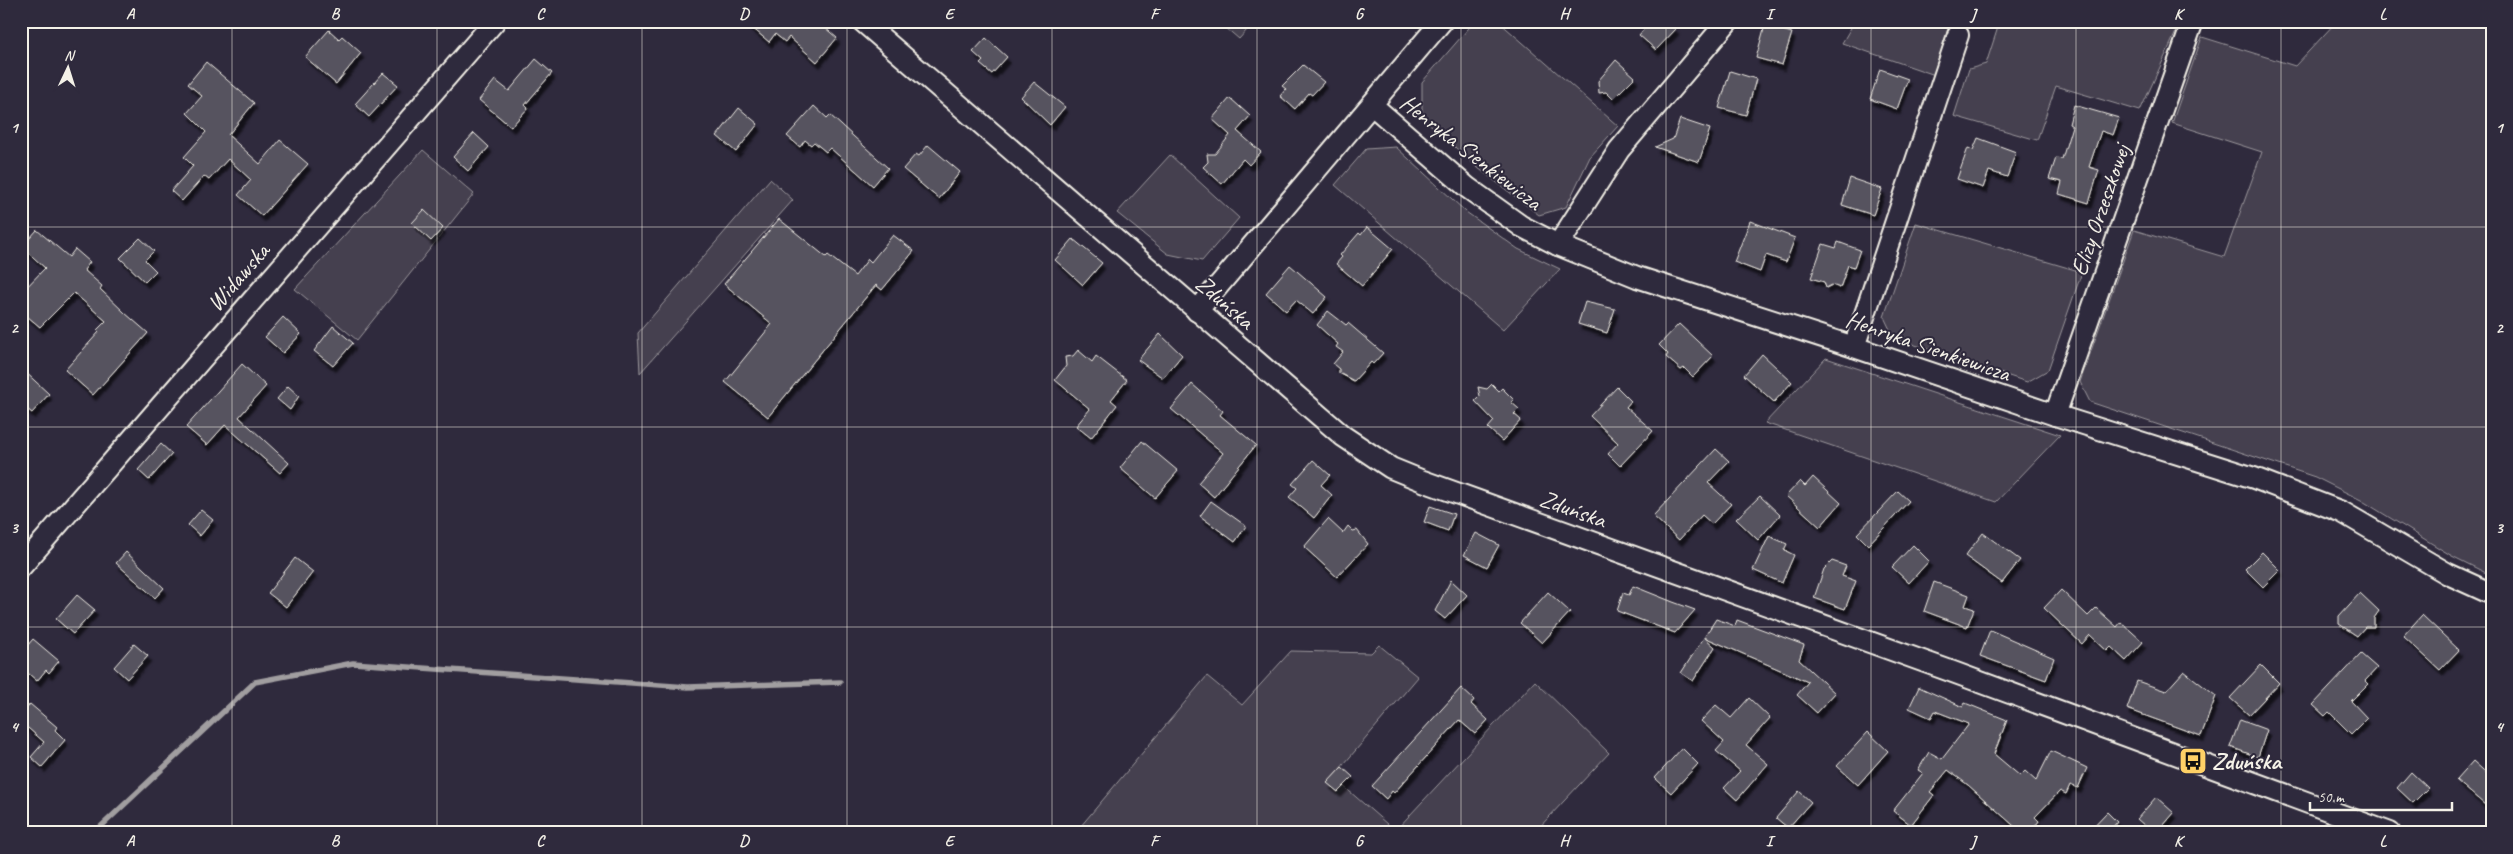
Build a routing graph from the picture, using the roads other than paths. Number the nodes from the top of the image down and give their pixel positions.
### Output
1 (495, 21) edge
2 (862, 21) edge
3 (1442, 21) edge
4 (1728, 21) edge
5 (2193, 21) edge
6 (1958, 35) dead end
7 (1372, 105) junction
8 (1558, 245) junction
9 (1197, 311) junction
10 (1854, 347) junction
11 (2055, 415) junction
12 (21, 568) edge
13 (2492, 594) edge
14 (2390, 833) edge

1 - 12 street, Widawska
2 - 9 street, Zduńska
3 - 7 street
4 - 8 street
5 - 11 street, Elizy Orzeszkowej
6 - 10 street
7 - 8 street, Henryka Sienkiewicza
7 - 9 street
8 - 10 street, Henryka Sienkiewicza
9 - 14 street, Zduńska
10 - 11 street, Henryka Sienkiewicza
11 - 13 street, Henryka Sienkiewicza

